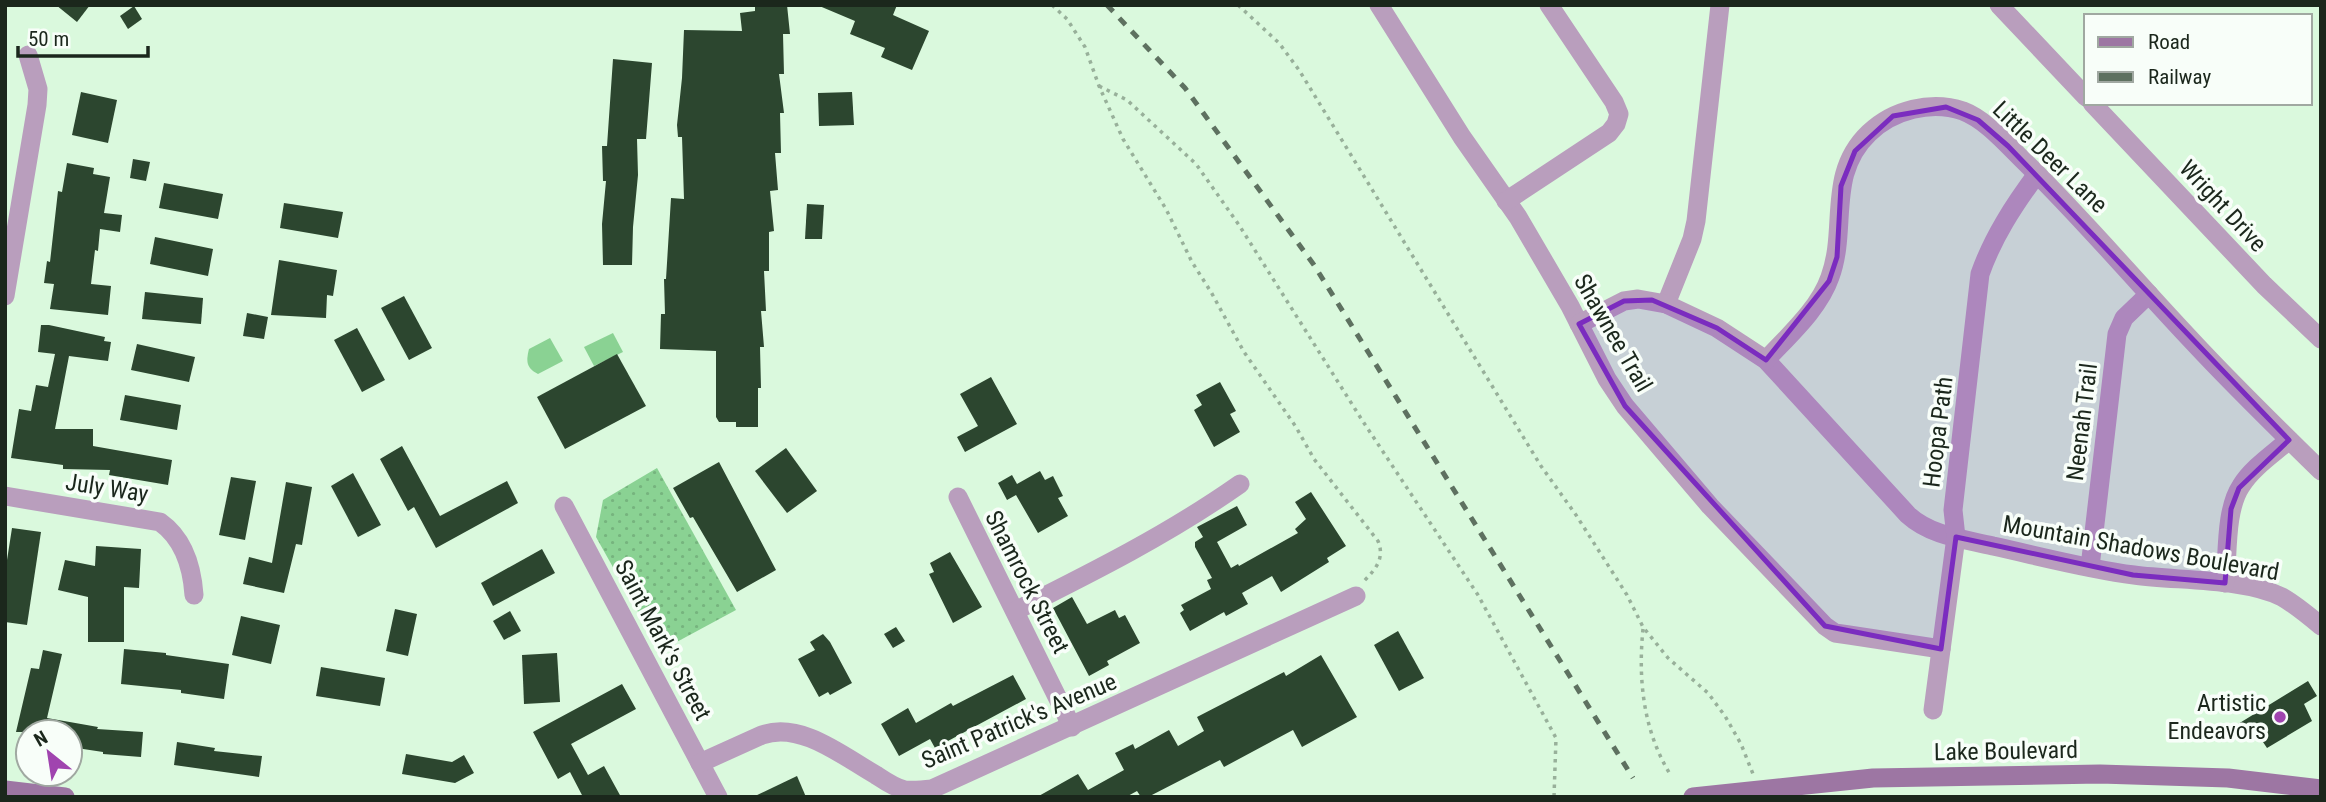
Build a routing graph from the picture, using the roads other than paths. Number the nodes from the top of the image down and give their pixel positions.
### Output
1 (1379, 5) edge
2 (1549, 5) edge
3 (1720, 5) edge
4 (1999, 5) edge
5 (28, 55) dead end
6 (2084, 95) edge
7 (2094, 105) edge
8 (2037, 174) junction
9 (1506, 201) junction
10 (2149, 294) junction
11 (5, 296) edge
12 (1666, 304) junction
13 (1579, 324) junction
14 (2321, 339) edge
15 (1766, 360) junction
16 (2289, 440) junction
17 (2321, 471) edge
18 (1240, 484) dead end
19 (5, 496) edge
20 (958, 497) dead end
21 (564, 506) dead end
22 (1956, 537) junction
23 (2090, 567) junction
24 (2225, 583) junction
25 (194, 595) dead end
26 (1356, 596) road end
27 (1015, 611) junction
28 (2321, 626) edge
29 (1941, 649) junction
30 (1933, 710) dead end
31 (1072, 727) junction
32 (700, 763) junction
33 (2321, 789) edge
34 (5, 790) edge
35 (65, 797) edge
36 (718, 797) edge
37 (1693, 797) edge

1 - 9 street, Shawnee Trail
2 - 9 street
3 - 12 street
4 - 6 street
5 - 11 street
7 - 14 street, Wright Drive
8 - 10 street, Little Deer Lane
8 - 15 street, Little Deer Lane
8 - 22 street, Hoopa Path
9 - 13 street, Shawnee Trail
10 - 16 street, Little Deer Lane
10 - 23 street, Neenah Trail
12 - 13 street, Mountain Shadows Boulevard
12 - 15 street, Mountain Shadows Boulevard
13 - 29 street, Shawnee Trail
15 - 22 street, Mountain Shadows Boulevard
16 - 17 street, Little Deer Lane
16 - 24 street
18 - 27 street
19 - 25 street, July Way
20 - 27 street, Shamrock Street
21 - 32 street, Saint Mark's Street
22 - 23 street, Mountain Shadows Boulevard
22 - 29 street, Hoopa Path
23 - 24 street, Mountain Shadows Boulevard
24 - 28 street, Mountain Shadows Boulevard
26 - 31 street, Saint Patrick's Avenue
27 - 31 street, Shamrock Street
29 - 30 street, Hoopa Path
31 - 32 street, Saint Patrick's Avenue
32 - 36 street, Saint Mark's Street
33 - 37 main road, Lake Boulevard
34 - 35 main road

